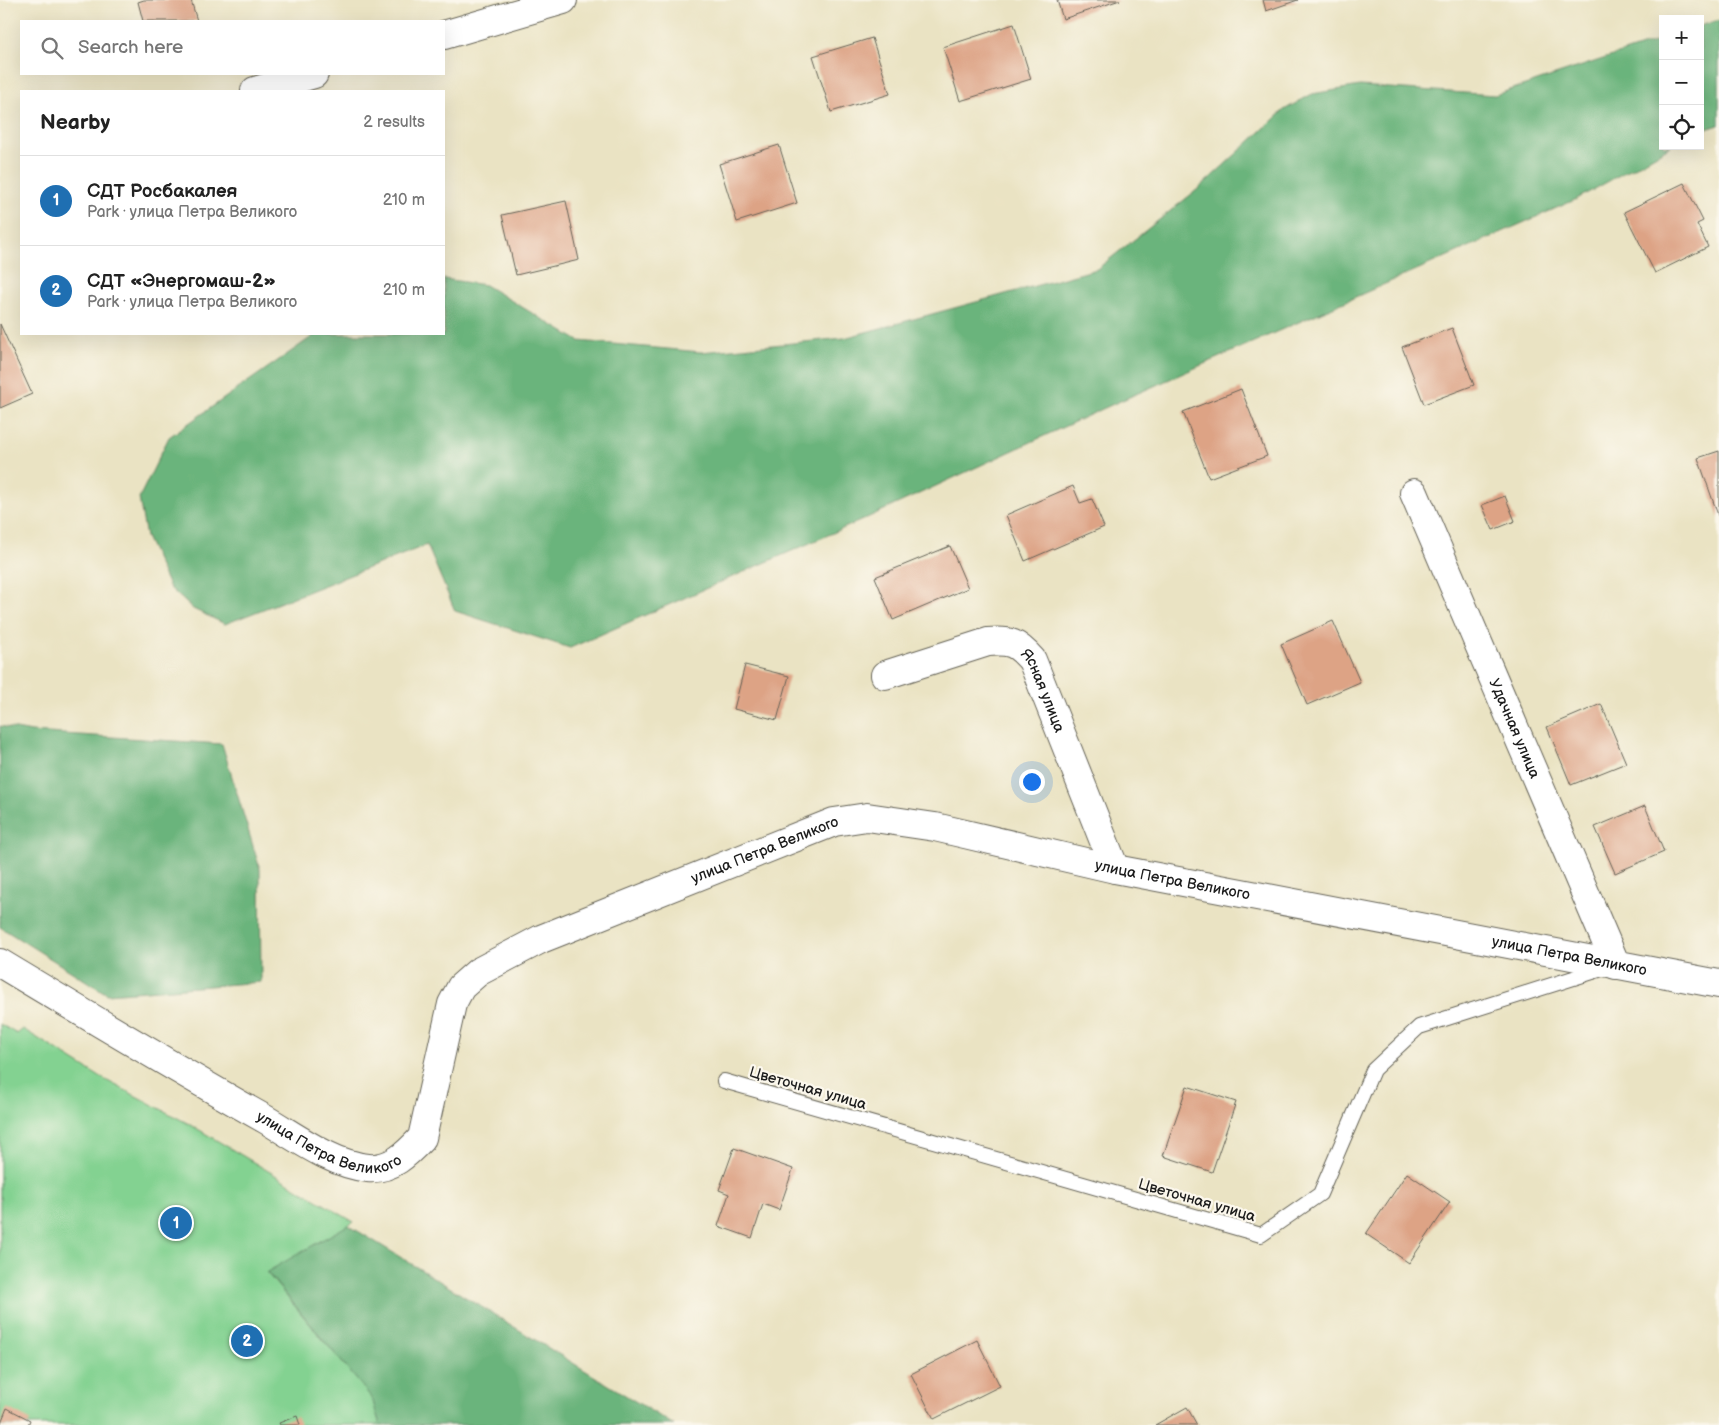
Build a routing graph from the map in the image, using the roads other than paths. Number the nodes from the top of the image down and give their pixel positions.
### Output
1 (563, 0) edge
2 (445, 35) edge
3 (311, 75) edge
4 (258, 90) edge
5 (1414, 493) dead end
6 (885, 675) dead end
7 (1115, 869) junction
8 (0, 963) edge
9 (1616, 965) junction
10 (1719, 984) edge
11 (724, 1081) dead end

1 - 2 street
3 - 4 street
5 - 9 street, Удачная улица
6 - 7 street, Ясная улица
7 - 8 street, улица Петра Великого
7 - 9 street, улица Петра Великого
9 - 10 street, улица Петра Великого
9 - 11 lane, Цветочная улица

